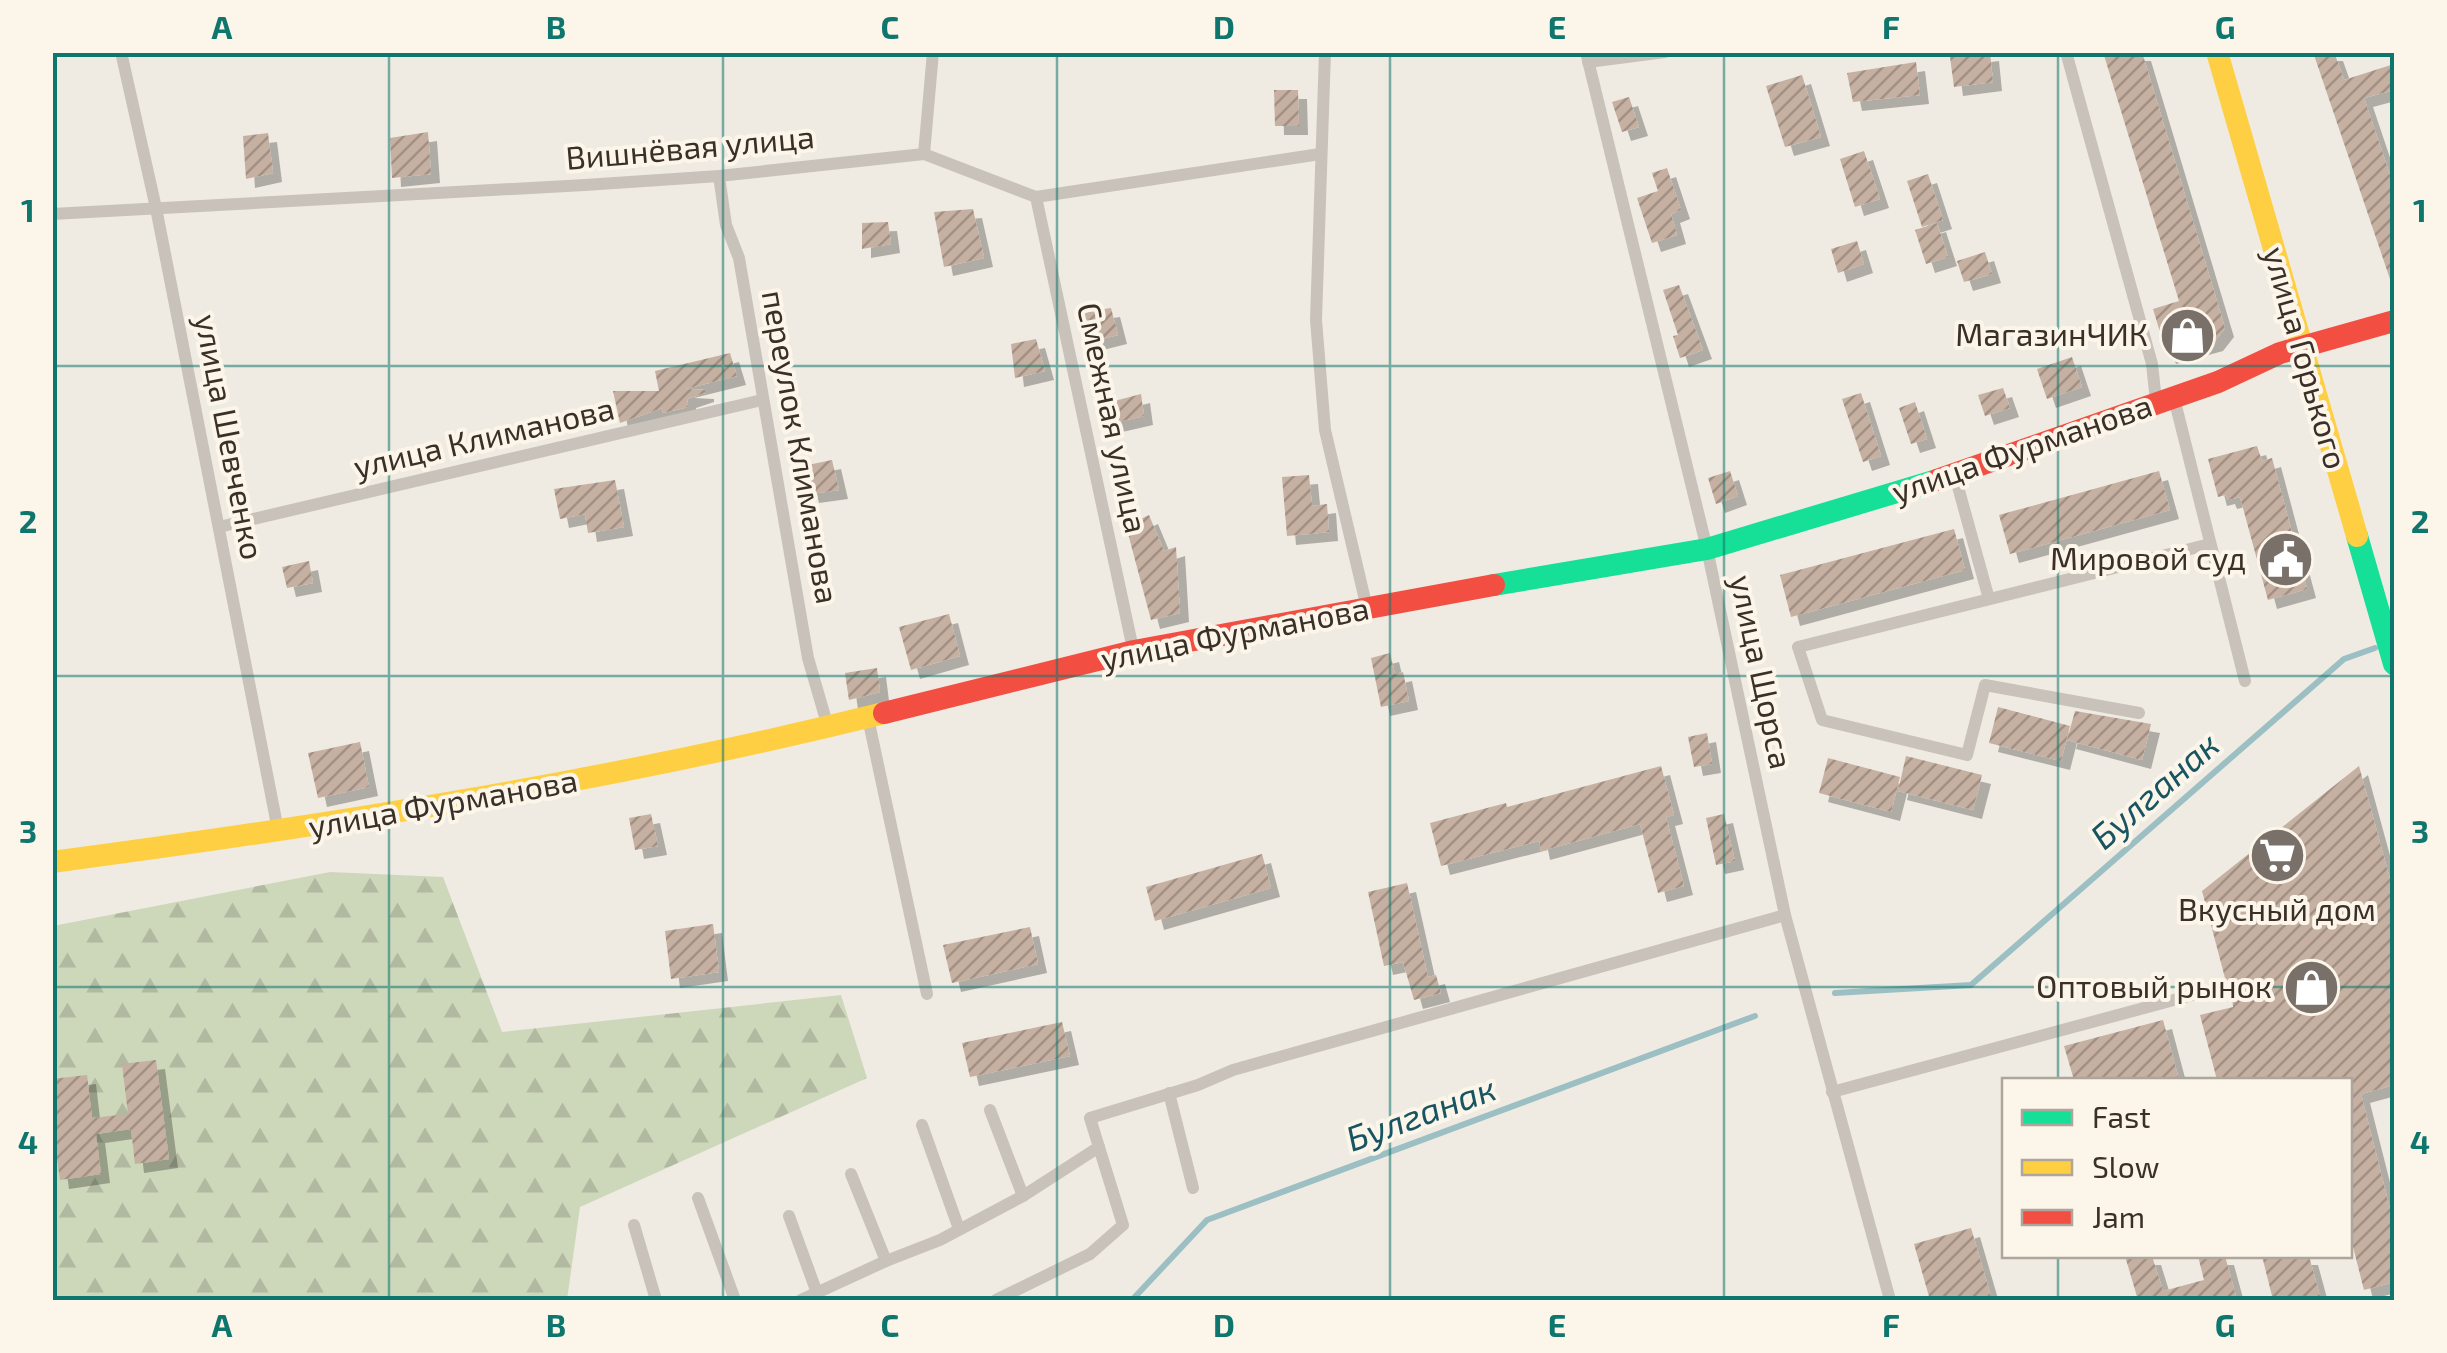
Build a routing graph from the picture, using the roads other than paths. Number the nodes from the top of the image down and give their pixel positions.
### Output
1 (121, 52) edge
2 (932, 52) edge
3 (1325, 52) edge
4 (1665, 52) edge
5 (2066, 52) edge
6 (2217, 52) edge
7 (1587, 57) edge
8 (924, 154) junction
9 (1320, 154) junction
10 (719, 176) junction
11 (1036, 197) junction
12 (156, 208) junction
13 (52, 214) edge
14 (2394, 321) edge
15 (2301, 346) junction
16 (762, 400) junction
17 (2166, 400) junction
18 (1955, 475) junction
19 (218, 527) junction
20 (2210, 544) junction
21 (1707, 549) junction
22 (1989, 600) junction
23 (1367, 607) junction
24 (1134, 652) junction
25 (2394, 664) edge
26 (2245, 680) dead end
27 (2138, 713) dead end
28 (868, 718) junction
29 (828, 728) junction
30 (278, 832) junction
31 (52, 862) edge
32 (1785, 915) junction
33 (2222, 987) dead end
34 (928, 994) dead end
35 (1832, 1092) junction
36 (1169, 1094) junction
37 (990, 1110) dead end
38 (922, 1126) dead end
39 (1099, 1148) junction
40 (851, 1174) dead end
41 (1193, 1188) dead end
42 (1022, 1196) junction
43 (698, 1198) dead end
44 (788, 1216) dead end
45 (634, 1225) dead end
46 (960, 1228) junction
47 (886, 1261) junction
48 (818, 1293) junction
49 (656, 1300) edge
50 (736, 1300) edge
51 (801, 1300) edge
52 (996, 1300) edge
53 (1890, 1300) edge

1 - 12 lane, улица Шевченко
2 - 8 lane
3 - 9 lane
4 - 7 lane
5 - 17 lane
6 - 15 main road, улица Горького
7 - 21 lane, улица Щорса
8 - 10 lane, Вишнёвая улица
8 - 11 lane, Вишнёвая улица
9 - 11 lane, Вишнёвая улица
9 - 23 lane
10 - 12 lane, Вишнёвая улица
10 - 16 lane, переулок Климанова
11 - 24 lane, Смежная улица
12 - 13 lane, Вишнёвая улица
12 - 19 lane, улица Шевченко
14 - 15 main road, улица Фурманова
15 - 17 main road, улица Фурманова
15 - 25 main road, улица Горького
16 - 19 lane, улица Климанова
16 - 29 lane, переулок Климанова
17 - 18 main road, улица Фурманова
17 - 20 lane
18 - 21 main road, улица Фурманова
18 - 22 lane
19 - 30 lane, улица Шевченко
20 - 22 lane
20 - 26 lane
21 - 23 main road, улица Фурманова
21 - 32 lane, улица Щорса
22 - 27 lane
23 - 24 main road, улица Фурманова
24 - 28 main road, улица Фурманова
28 - 29 main road, улица Фурманова
28 - 34 lane
29 - 30 main road, улица Фурманова
30 - 31 main road, улица Фурманова
32 - 35 lane, улица Щорса
32 - 36 lane
33 - 35 lane
35 - 53 lane, улица Щорса
36 - 39 lane
36 - 41 lane
37 - 42 lane
38 - 46 lane
39 - 42 lane
39 - 52 lane
40 - 47 lane
42 - 46 lane
43 - 50 lane
44 - 48 lane
45 - 49 lane
46 - 47 lane
47 - 48 lane
48 - 51 lane

